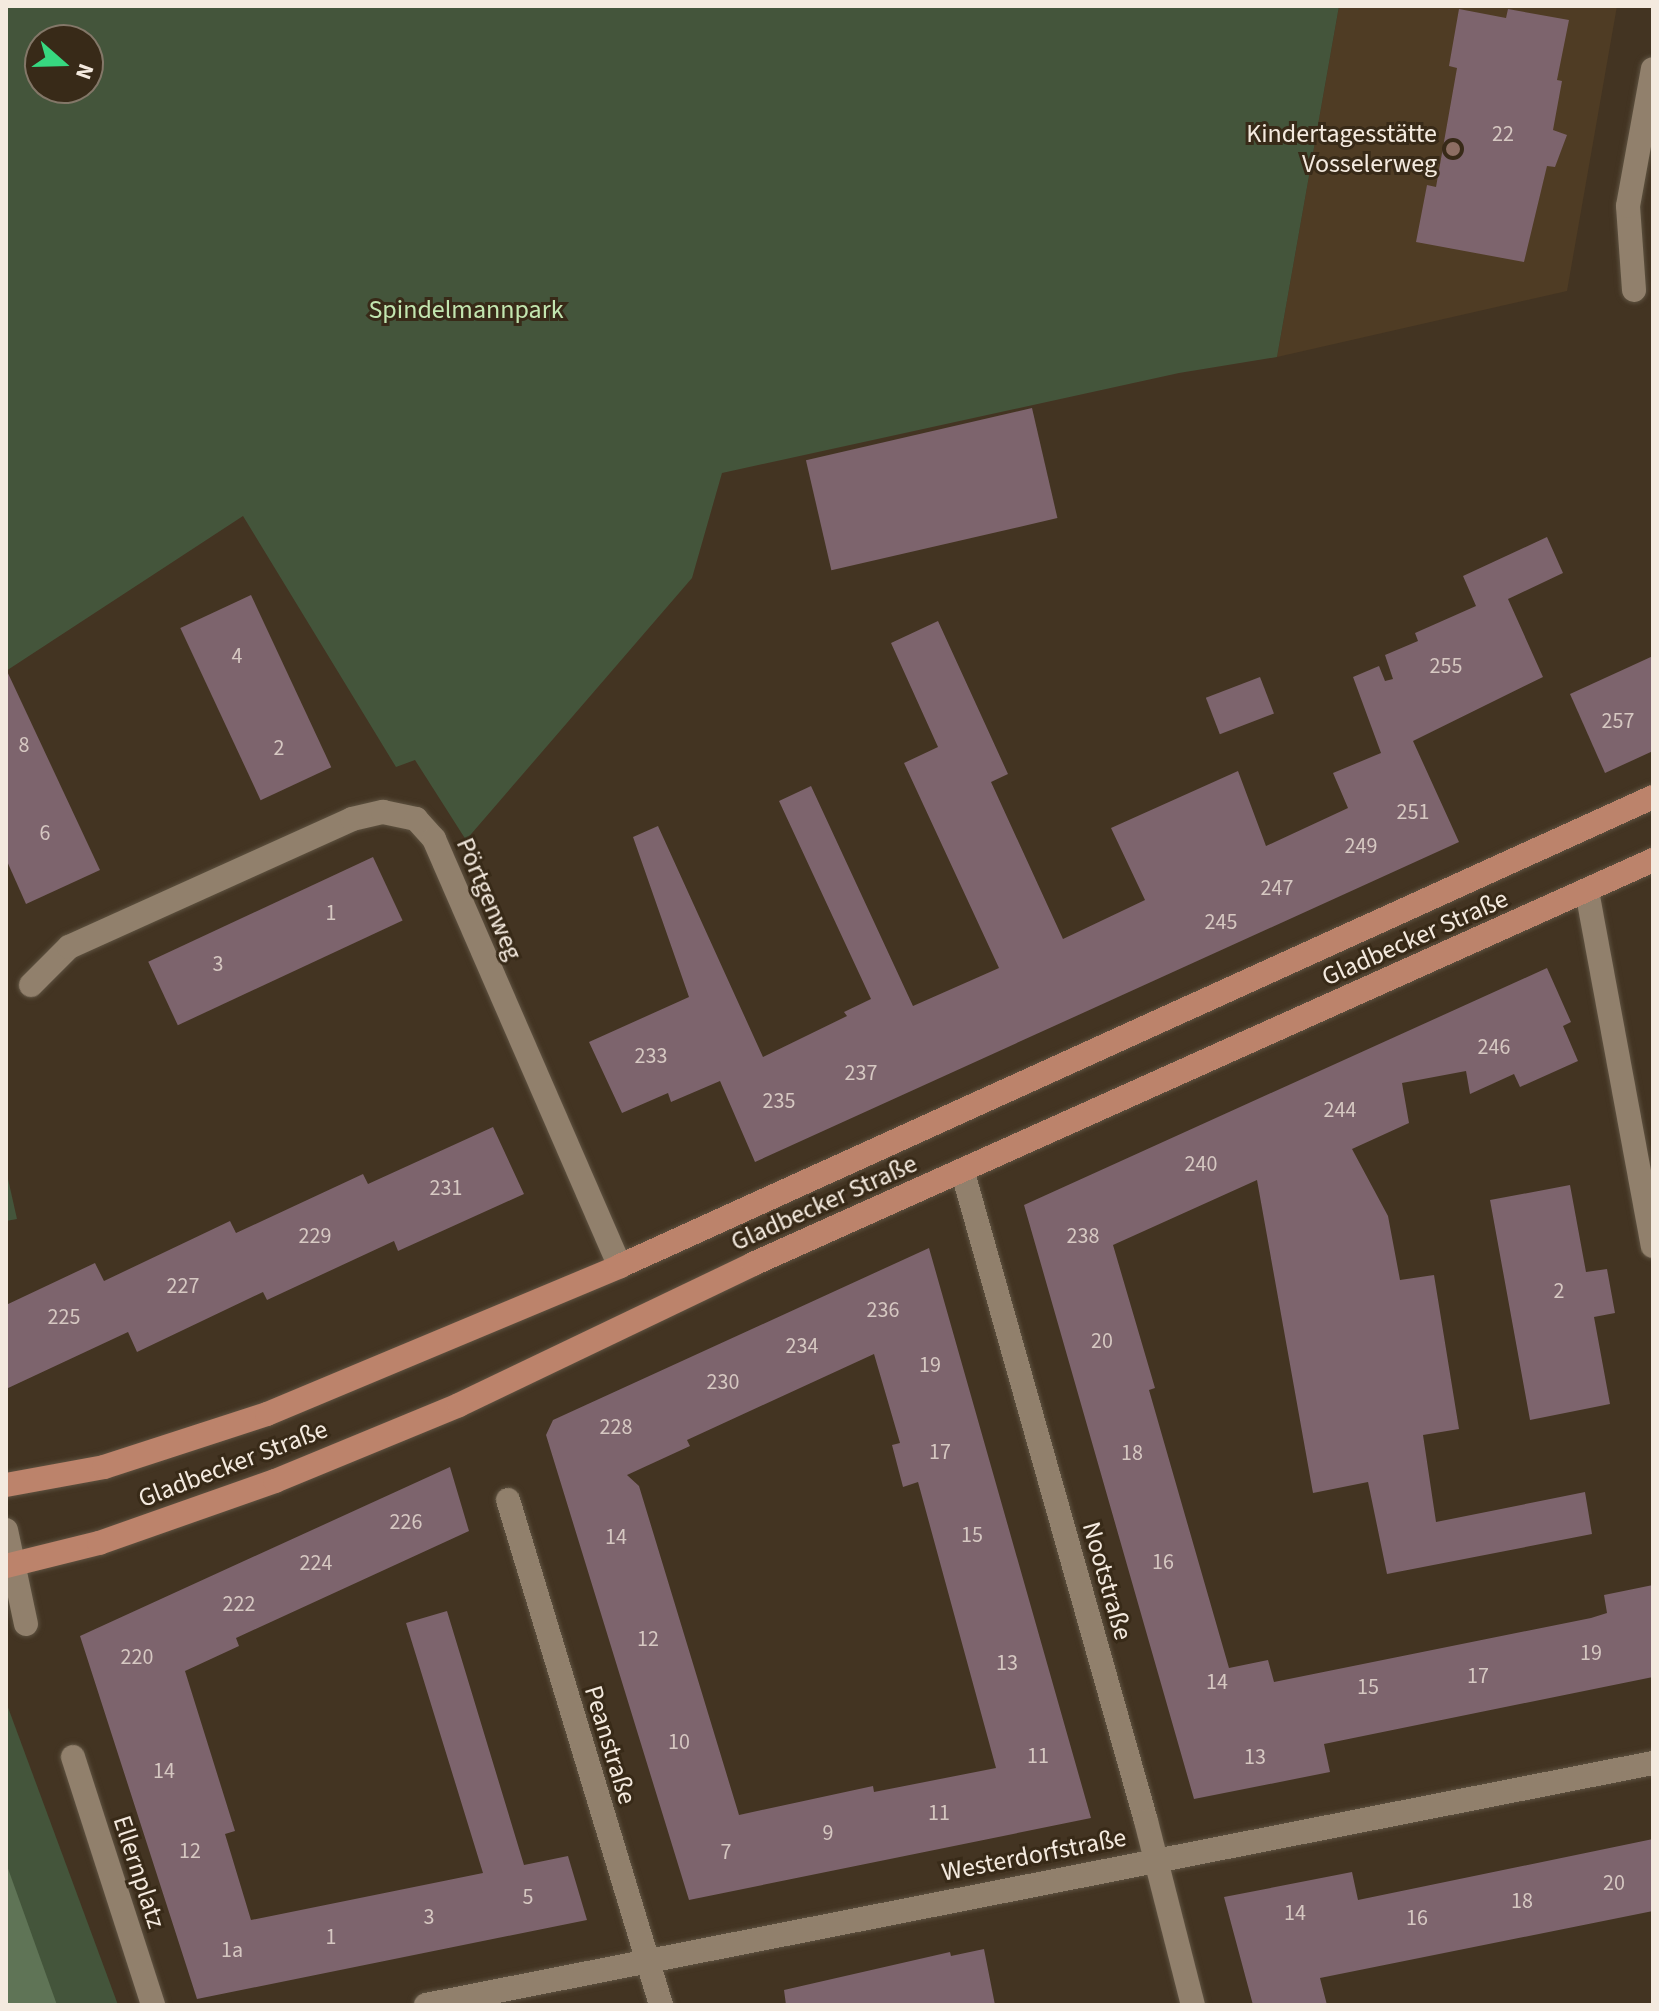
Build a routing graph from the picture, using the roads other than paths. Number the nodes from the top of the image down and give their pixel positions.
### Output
1 (1653, 69) edge
2 (1634, 290) dead end
3 (1653, 797) edge
4 (1653, 860) edge
5 (1587, 891) junction
6 (31, 985) dead end
7 (963, 1173) junction
8 (1653, 1246) edge
9 (620, 1266) junction
10 (6, 1485) edge
11 (508, 1500) dead end
12 (6, 1530) edge
13 (10, 1565) edge
14 (26, 1624) dead end
15 (73, 1757) dead end
16 (1653, 1763) edge
17 (1156, 1860) junction
18 (647, 1961) junction
19 (153, 2005) edge
20 (426, 2005) edge
21 (661, 2005) edge
22 (1193, 2005) edge

1 - 2 street
3 - 9 main road, Gladbecker Straße
4 - 5 main road, Gladbecker Straße
5 - 7 main road, Gladbecker Straße
5 - 8 street
6 - 9 street, Pörtgenweg
7 - 13 main road, Gladbecker Straße
7 - 17 street, Nootstraße
9 - 10 main road, Gladbecker Straße
11 - 18 street, Peanstraße
12 - 13 street
13 - 14 street
15 - 19 street, Ellernplatz
16 - 17 street, Westerdorfstraße
17 - 18 street, Westerdorfstraße
17 - 22 street, Nootstraße
18 - 20 street, Westerdorfstraße
18 - 21 street, Peanstraße

